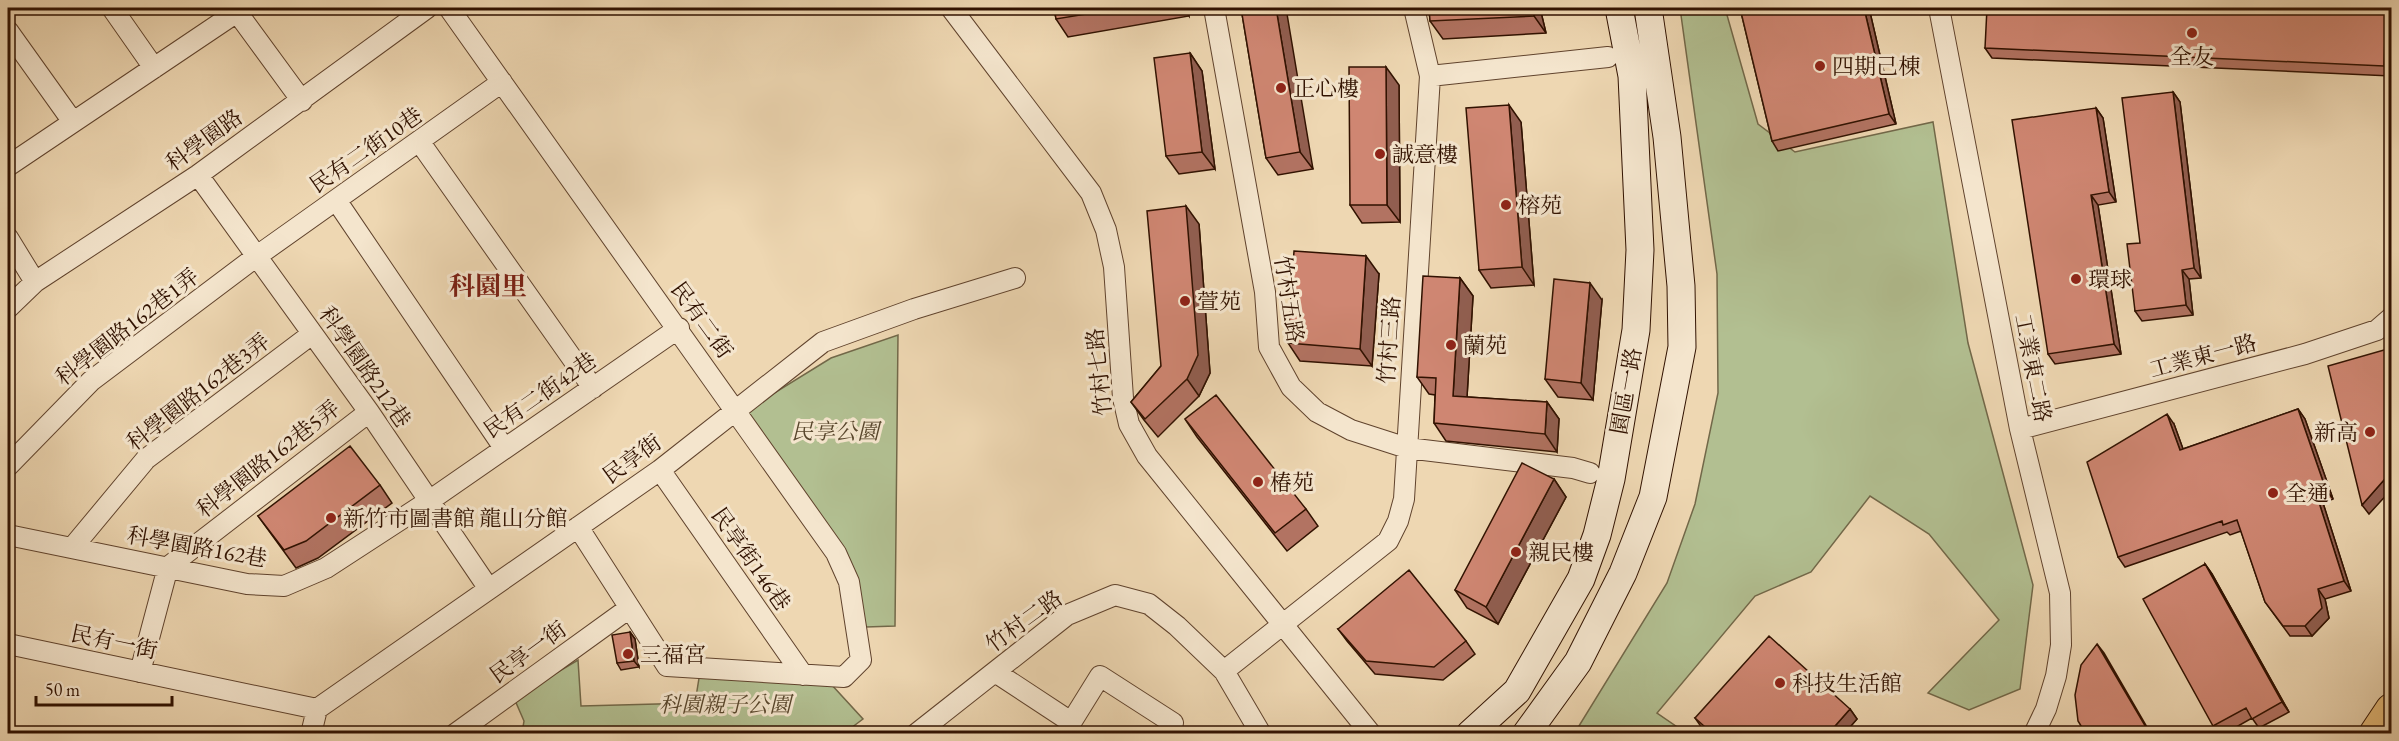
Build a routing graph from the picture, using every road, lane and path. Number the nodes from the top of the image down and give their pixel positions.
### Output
1 (112, 8) edge
2 (427, 8) edge
3 (449, 8) edge
4 (957, 8) edge
5 (1214, 8) edge
6 (1413, 8) edge
7 (1619, 8) edge
8 (1648, 8) edge
9 (1939, 8) edge
10 (236, 10) edge
11 (8, 31) edge
12 (1608, 57) dead end
13 (154, 68) junction
14 (1430, 75) junction
15 (502, 82) junction
16 (303, 101) junction
17 (73, 122) junction
18 (419, 141) junction
19 (8, 166) edge
20 (198, 175) junction
21 (336, 200) junction
22 (8, 238) edge
23 (257, 256) junction
24 (1015, 278) dead end
25 (35, 282) junction
26 (8, 308) edge
27 (2391, 317) edge
28 (679, 328) junction
29 (312, 334) junction
30 (593, 388) junction
31 (737, 410) junction
32 (369, 412) junction
33 (2020, 429) junction
34 (504, 448) junction
35 (1407, 448) junction
36 (8, 466) edge
37 (660, 470) junction
38 (1590, 473) dead end
39 (429, 501) junction
40 (578, 527) junction
41 (8, 535) edge
42 (72, 548) junction
43 (168, 567) junction
44 (489, 590) junction
45 (628, 609) junction
46 (1282, 624) junction
47 (8, 644) edge
48 (1224, 671) junction
49 (141, 672) junction
50 (995, 672) junction
51 (803, 675) junction
52 (317, 710) junction
53 (1067, 728) edge
54 (311, 734) edge
55 (455, 734) edge
56 (916, 734) edge
57 (1166, 734) edge
58 (1261, 734) edge
59 (1371, 734) edge
60 (1470, 734) edge
61 (1527, 734) edge
62 (2034, 734) edge

1 - 13 street
2 - 16 street, 科學園路
3 - 15 street, 民有二街
4 - 46 street, 竹村七路
5 - 35 street, 竹村五路
6 - 14 street, 竹村三路
7 - 60 street, 園區一路
8 - 61 street, 園區一路
9 - 33 street, 工業東二路
10 - 13 street
10 - 16 street
11 - 17 street
12 - 14 street
13 - 17 street
14 - 35 street, 竹村三路
15 - 18 street, 民有二街10巷
15 - 28 street, 民有二街
16 - 20 street, 科學園路
17 - 19 street
18 - 21 street, 民有二街10巷
18 - 30 street
20 - 23 street, 科學園路212巷
20 - 25 street, 科學園路
21 - 23 street, 民有二街10巷
21 - 34 street
22 - 25 street
23 - 29 street, 科學園路212巷
23 - 36 street, 科學園路162巷1弄
24 - 31 street, 民享街
25 - 26 street, 科學園路
27 - 33 street, 工業東一路
28 - 30 street, 民有二街42巷
28 - 31 street, 民有二街
29 - 32 street, 科學園路212巷
29 - 42 street, 科學園路162巷3弄
30 - 34 street, 民有二街42巷
31 - 37 street, 民享街
31 - 51 street, 民有二街
32 - 39 street, 科學園路212巷
32 - 43 street, 科學園路162巷5弄
33 - 62 street, 工業東二路
34 - 39 street, 民有二街42巷
35 - 38 street, 竹村五路
35 - 46 street, 竹村三路
37 - 40 street, 民享街
37 - 51 street, 民享街146巷
39 - 43 street, 科學園路162巷
39 - 44 street, 科學園路212巷
40 - 44 street, 民享街
40 - 45 street
41 - 42 street, 科學園路162巷
42 - 43 street, 科學園路162巷
43 - 49 street
44 - 52 street, 民享街
45 - 51 street
45 - 55 street, 民享一街
46 - 48 street, 竹村三路
46 - 59 street, 竹村七路
47 - 49 street, 民有一街
48 - 50 street, 竹村二路
48 - 58 street, 竹村二路
49 - 52 street, 民有一街
50 - 53 street
50 - 56 street, 竹村二路
52 - 54 street
53 - 57 street

